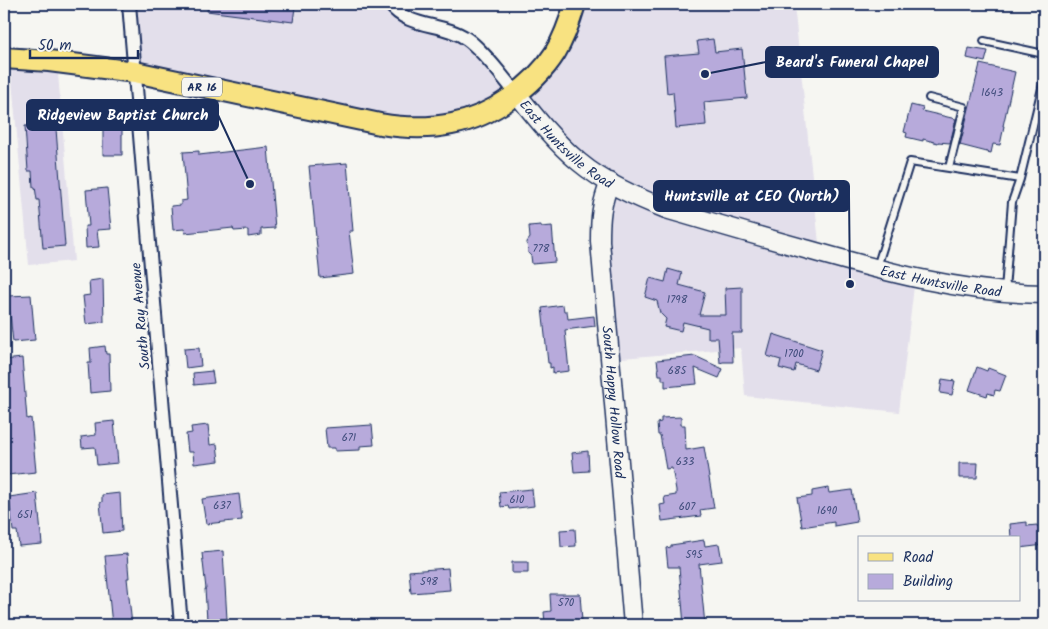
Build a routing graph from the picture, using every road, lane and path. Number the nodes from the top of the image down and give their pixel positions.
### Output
1 (129, 4) edge
2 (390, 4) edge
3 (576, 4) edge
4 (984, 41) dead end
5 (1044, 54) edge
6 (4, 58) edge
7 (135, 72) junction
8 (1044, 80) edge
9 (517, 94) junction
10 (929, 98) dead end
11 (949, 168) junction
12 (1020, 179) junction
13 (610, 182) junction
14 (876, 270) junction
15 (1005, 291) junction
16 (1044, 294) edge
17 (181, 625) edge
18 (633, 625) edge

1 - 7 street, South Ray Avenue
2 - 9 street
3 - 9 main road, AR 16
4 - 5 lane
6 - 7 main road, East Huntsville Road / AR 16
7 - 9 main road, East Huntsville Road / AR 16
7 - 17 street, South Ray Avenue
8 - 12 lane
9 - 13 main road, East Huntsville Road
10 - 11 lane
11 - 12 lane
11 - 14 lane
12 - 15 lane
13 - 14 main road, East Huntsville Road
13 - 18 main road, South Happy Hollow Road
14 - 15 main road, East Huntsville Road
15 - 16 main road, East Huntsville Road

